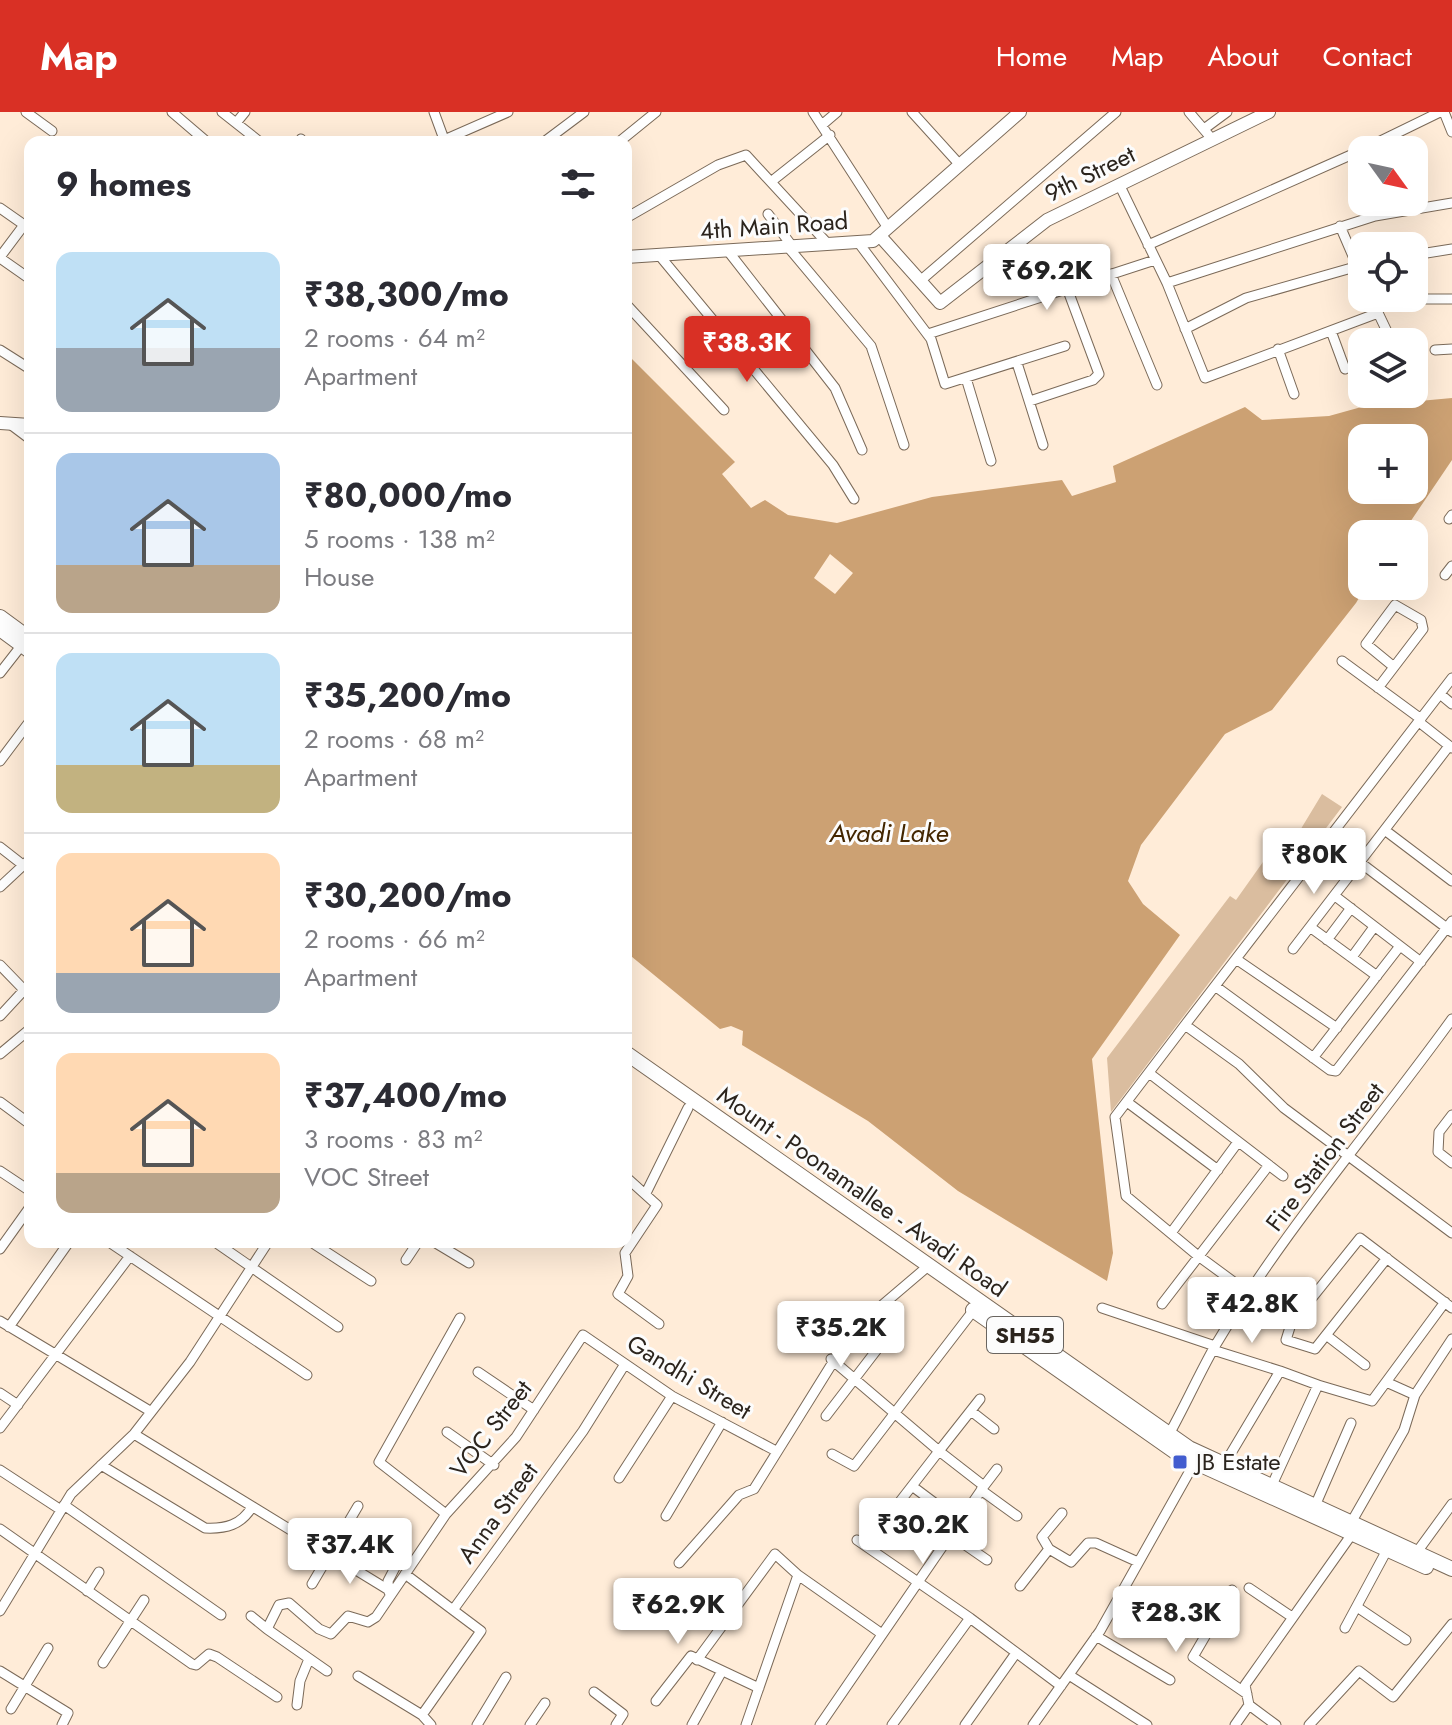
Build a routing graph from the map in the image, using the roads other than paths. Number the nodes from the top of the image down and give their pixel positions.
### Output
1 (26, 112) edge
2 (172, 112) edge
3 (222, 112) edge
4 (245, 112) edge
5 (434, 112) edge
6 (508, 112) edge
7 (584, 112) edge
8 (656, 112) edge
9 (813, 112) edge
10 (837, 112) edge
11 (1020, 112) edge
12 (1116, 112) edge
13 (1189, 112) edge
14 (1227, 112) edge
15 (1269, 112) edge
16 (1442, 112) edge
17 (918, 114) edge
18 (236, 123) junction
19 (823, 124) junction
20 (52, 131) dead end
21 (1452, 132) edge
22 (1208, 134) junction
23 (830, 135) junction
24 (1394, 135) edge
25 (200, 136) edge
26 (252, 136) edge
27 (442, 136) edge
28 (455, 136) edge
29 (562, 136) edge
30 (626, 136) edge
31 (1348, 156) edge
32 (960, 165) junction
33 (772, 181) junction
34 (1119, 184) junction
35 (1452, 203) edge
36 (0, 208) edge
37 (768, 214) dead end
38 (632, 215) edge
39 (24, 225) edge
40 (1340, 226) junction
41 (24, 230) edge
42 (884, 232) junction
43 (858, 242) junction
44 (1348, 242) edge
45 (828, 244) junction
46 (1148, 245) junction
47 (790, 247) junction
48 (1452, 249) edge
49 (728, 251) junction
50 (1428, 253) edge
51 (659, 255) junction
52 (632, 257) edge
53 (0, 258) edge
54 (1155, 260) junction
55 (1348, 268) edge
56 (1111, 274) junction
57 (24, 275) edge
58 (920, 281) junction
59 (1167, 283) junction
60 (1067, 288) junction
61 (1428, 299) edge
62 (1452, 299) edge
63 (632, 310) edge
64 (1378, 313) joint
65 (1385, 328) edge
66 (1185, 329) junction
67 (1331, 331) junction
68 (928, 334) junction
69 (1065, 346) dead end
70 (1278, 349) junction
71 (1452, 349) edge
72 (0, 350) edge
73 (1435, 350) dead end
74 (1017, 363) junction
75 (24, 365) edge
76 (1345, 369) dead end
77 (966, 378) junction
78 (1157, 385) dead end
79 (1294, 394) dead end
80 (1030, 401) junction
81 (724, 410) dead end
82 (5, 423) edge
83 (24, 435) edge
84 (904, 445) dead end
85 (1043, 445) dead end
86 (862, 450) dead end
87 (991, 461) dead end
88 (854, 499) dead end
89 (1452, 566) edge
90 (1445, 575) dead end
91 (0, 617) edge
92 (0, 629) edge
93 (24, 640) edge
94 (24, 641) edge
95 (24, 646) edge
96 (1342, 661) dead end
97 (1394, 667) junction
98 (0, 673) edge
99 (1452, 678) edge
100 (1378, 688) junction
101 (1440, 694) junction
102 (1452, 704) edge
103 (1420, 720) junction
104 (24, 729) edge
105 (1451, 747) edge
106 (0, 761) edge
107 (1386, 831) junction
108 (1329, 839) junction
109 (0, 847) edge
110 (24, 860) edge
111 (1361, 863) junction
112 (24, 865) edge
113 (1451, 879) edge
114 (0, 887) edge
115 (1335, 896) junction
116 (1351, 908) junction
117 (1310, 927) junction
118 (1374, 927) junction
119 (1450, 927) edge
120 (1327, 940) junction
121 (1400, 946) junction
122 (1293, 949) dead end
123 (1352, 957) junction
124 (1236, 959) junction
125 (1421, 962) junction
126 (0, 965) edge
127 (1377, 976) junction
128 (1215, 986) junction
129 (24, 989) edge
130 (24, 995) edge
131 (0, 1016) edge
132 (1452, 1019) edge
133 (1185, 1025) junction
134 (1337, 1028) junction
135 (24, 1034) edge
136 (0, 1054) edge
137 (632, 1057) edge
138 (1313, 1058) junction
139 (632, 1069) edge
140 (1149, 1073) junction
141 (0, 1102) edge
142 (1127, 1102) junction
143 (688, 1108) junction
144 (1452, 1115) edge
145 (24, 1116) edge
146 (1238, 1142) junction
147 (1352, 1156) junction
148 (1452, 1163) edge
149 (1269, 1165) junction
150 (1218, 1170) junction
151 (0, 1171) edge
152 (1283, 1176) dead end
153 (632, 1182) edge
154 (24, 1187) edge
155 (646, 1193) junction
156 (24, 1215) edge
157 (1171, 1233) junction
158 (1452, 1233) edge
159 (632, 1242) edge
160 (64, 1248) edge
161 (118, 1248) edge
162 (223, 1248) edge
163 (264, 1248) edge
164 (320, 1248) edge
165 (414, 1248) edge
166 (444, 1248) edge
167 (628, 1248) edge
168 (0, 1249) edge
169 (1197, 1255) junction
170 (130, 1256) junction
171 (1387, 1258) junction
172 (406, 1260) dead end
173 (469, 1263) dead end
174 (250, 1267) junction
175 (923, 1270) junction
176 (371, 1281) dead end
177 (1250, 1295) junction
178 (1162, 1304) dead end
179 (1448, 1305) edge
180 (1102, 1308) dead end
181 (973, 1311) junction
182 (219, 1315) junction
183 (460, 1318) dead end
184 (5, 1324) edge
185 (659, 1324) dead end
186 (1291, 1324) junction
187 (338, 1327) dead end
188 (583, 1335) joint
189 (1326, 1335) junction
190 (1452, 1339) edge
191 (882, 1343) dead end
192 (1214, 1348) junction
193 (57, 1353) junction
194 (831, 1359) junction
195 (625, 1364) junction
196 (1365, 1365) dead end
197 (1280, 1371) junction
198 (478, 1372) dead end
199 (307, 1375) dead end
200 (854, 1379) junction
201 (1386, 1382) junction
202 (1318, 1385) junction
203 (0, 1393) edge
204 (1415, 1395) junction
205 (672, 1396) junction
206 (980, 1399) dead end
207 (18, 1405) junction
208 (534, 1410) junction
209 (150, 1411) junction
210 (971, 1411) junction
211 (896, 1415) junction
212 (826, 1416) dead end
213 (722, 1422) junction
214 (1351, 1423) dead end
215 (0, 1428) edge
216 (994, 1429) dead end
217 (447, 1432) dead end
218 (134, 1434) junction
219 (1166, 1440) junction
220 (776, 1451) junction
221 (939, 1451) junction
222 (832, 1454) dead end
223 (1197, 1459) junction
224 (101, 1465) junction
225 (494, 1465) junction
226 (1224, 1465) junction
227 (997, 1469) dead end
228 (0, 1470) edge
229 (619, 1478) dead end
230 (1272, 1485) junction
231 (912, 1486) junction
232 (982, 1488) junction
233 (898, 1504) dead end
234 (936, 1504) dead end
235 (1452, 1504) edge
236 (358, 1506) dead end
237 (1315, 1506) junction
238 (252, 1507) junction
239 (62, 1508) junction
240 (1062, 1513) dead end
241 (446, 1514) junction
242 (666, 1516) dead end
243 (1017, 1516) dead end
244 (349, 1522) junction
245 (1352, 1528) junction
246 (0, 1529) edge
247 (951, 1535) junction
248 (857, 1540) dead end
249 (1049, 1549) junction
250 (1387, 1550) junction
251 (34, 1552) junction
252 (1417, 1552) junction
253 (330, 1556) junction
254 (987, 1560) dead end
255 (1138, 1562) junction
256 (679, 1563) dead end
257 (1452, 1569) edge
258 (99, 1572) dead end
259 (405, 1574) junction
260 (798, 1575) junction
261 (1452, 1578) edge
262 (918, 1582) junction
263 (312, 1584) dead end
264 (1020, 1586) dead end
265 (1249, 1588) dead end
266 (1232, 1590) dead end
267 (87, 1591) junction
268 (389, 1592) junction
269 (144, 1600) dead end
270 (2, 1605) edge
271 (1156, 1606) dead end
272 (1357, 1607) junction
273 (453, 1610) junction
274 (221, 1615) dead end
275 (251, 1616) dead end
276 (1292, 1617) junction
277 (970, 1618) junction
278 (130, 1622) junction
279 (1452, 1624) edge
280 (1345, 1628) dead end
281 (267, 1629) junction
282 (882, 1634) junction
283 (1204, 1634) junction
284 (1096, 1636) junction
285 (1406, 1640) dead end
286 (48, 1648) dead end
287 (1016, 1653) junction
288 (309, 1659) junction
289 (697, 1660) junction
290 (103, 1663) dead end
291 (0, 1671) edge
292 (327, 1671) dead end
293 (722, 1671) junction
294 (1069, 1675) junction
295 (358, 1676) dead end
296 (506, 1677) dead end
297 (1170, 1680) dead end
298 (1061, 1686) junction
299 (25, 1687) junction
300 (759, 1688) junction
301 (594, 1692) dead end
302 (1247, 1694) junction
303 (277, 1697) dead end
304 (656, 1701) dead end
305 (545, 1703) dead end
306 (297, 1705) dead end
307 (1249, 1705) junction
308 (11, 1709) dead end
309 (422, 1715) junction
310 (1038, 1723) edge
311 (1313, 1724) edge
312 (62, 1725) edge
313 (431, 1725) edge
314 (477, 1725) edge
315 (530, 1725) edge
316 (616, 1725) edge
317 (692, 1725) edge
318 (746, 1725) edge
319 (820, 1725) edge
320 (892, 1725) edge
321 (965, 1725) edge
322 (1147, 1725) edge
323 (1235, 1725) edge
324 (1276, 1725) edge

1 - 20 street
2 - 25 street
3 - 18 street
4 - 18 street
5 - 27 street
6 - 28 street
7 - 29 street
8 - 30 street
9 - 19 street
10 - 19 street
11 - 32 street, 4th Main Road
12 - 58 street
13 - 22 street
14 - 22 street
15 - 22 street, 9th Street
16 - 21 street
16 - 24 street
17 - 32 street
18 - 26 street
19 - 23 street
22 - 34 street, 9th Street
23 - 33 street
23 - 42 street
31 - 46 street
32 - 42 street, 4th Main Road
33 - 38 street
33 - 45 street
34 - 46 street
34 - 58 street, 9th Street
35 - 40 street
36 - 39 street
37 - 47 street
40 - 44 street
40 - 59 street
41 - 53 street
42 - 43 street, 4th Main Road
42 - 58 street, 9th Street
43 - 45 street, 4th Main Road
43 - 68 street
45 - 47 street, 4th Main Road
46 - 54 street
47 - 49 street, 4th Main Road
47 - 84 street
48 - 50 street
49 - 51 street, 4th Main Road
49 - 86 street
51 - 52 street, 4th Main Road
51 - 88 street
53 - 57 street
54 - 56 street
54 - 59 street
55 - 66 street
56 - 60 street
56 - 78 street
59 - 66 street
60 - 68 street
60 - 80 street
61 - 62 street
63 - 81 street
64 - 65 street
64 - 67 street
66 - 70 street
67 - 70 street
67 - 76 street
68 - 77 street
69 - 74 street
70 - 79 street
71 - 73 street
72 - 75 street
74 - 77 street
74 - 80 street
77 - 87 street
80 - 85 street
82 - 83 street
89 - 90 street
91 - 93 main road
92 - 94 main road
95 - 98 street
96 - 100 street
97 - 97 street
97 - 100 street
99 - 101 street
100 - 103 street
101 - 102 street
101 - 103 street
103 - 105 street
103 - 108 street
104 - 106 street
105 - 107 street
107 - 111 street
107 - 113 street
108 - 111 street
108 - 124 street
109 - 110 street
111 - 115 street
111 - 119 street
112 - 114 street
115 - 116 street
115 - 117 street
116 - 118 street
116 - 120 street
117 - 120 street
117 - 122 street
118 - 121 street
118 - 123 street
119 - 125 street
120 - 123 street
121 - 125 street
121 - 127 street
123 - 127 street
124 - 128 street
124 - 134 street
125 - 138 street
126 - 129 street
127 - 134 street
128 - 133 street
128 - 138 street
130 - 131 street
132 - 147 street, Fire Station Street
133 - 140 street
133 - 147 street
134 - 138 street
135 - 136 street
137 - 175 main road, Mount - Poonamallee - Avadi Road / SH55
139 - 143 main road, Mount - Poonamallee - Avadi Road / SH55
140 - 142 street
140 - 146 street
141 - 145 street
142 - 150 street
142 - 157 street
143 - 155 street
143 - 175 main road, Mount - Poonamallee - Avadi Road / SH55
144 - 148 street
146 - 149 street
146 - 150 street
147 - 158 street
147 - 177 street, Fire Station Street
149 - 152 street
149 - 169 street
150 - 157 street
151 - 154 street
153 - 155 street
155 - 159 street
156 - 168 street
157 - 169 street
160 - 184 street
161 - 170 street
162 - 174 street
163 - 174 street
164 - 176 street
165 - 172 street
166 - 173 street
167 - 185 street
169 - 177 street
169 - 178 street
170 - 182 street
170 - 193 street
171 - 179 street
171 - 186 street
171 - 189 street
174 - 182 street
174 - 187 street
175 - 181 main road, Mount - Poonamallee - Avadi Road / SH55
175 - 194 street
175 - 219 main road, Mount - Poonamallee - Avadi Road / SH55
177 - 186 street
177 - 192 street, Fire Station Street
179 - 201 street
180 - 192 street
181 - 211 street
181 - 219 main road, Mount - Poonamallee - Avadi Road / SH55
182 - 199 street
182 - 209 street
183 - 241 street
184 - 193 street
186 - 189 street
188 - 195 street, Gandhi Street
188 - 208 street, VOC Street
189 - 196 street
190 - 204 street
191 - 200 street
192 - 197 street
192 - 219 street, Fire Station Street
193 - 207 street
193 - 209 street
194 - 200 street
194 - 220 street
195 - 205 street, Gandhi Street
195 - 273 street, Anna Street
197 - 202 street
197 - 226 street
198 - 208 street
200 - 211 street
200 - 212 street
201 - 202 street
201 - 204 street
202 - 230 street
203 - 207 street
204 - 245 street
205 - 213 street, Gandhi Street
205 - 229 street
206 - 210 street
207 - 215 street
208 - 225 street, VOC Street
209 - 218 street
210 - 216 street
210 - 221 street
211 - 221 street
211 - 222 street
213 - 220 street, Gandhi Street
213 - 242 street
214 - 237 street
217 - 225 street
218 - 224 street
218 - 238 street
219 - 223 main road, Mount - Poonamallee - Avadi Road / SH55
220 - 256 street
221 - 231 street
221 - 232 street
223 - 226 main road, Mount - Poonamallee - Avadi Road / SH55
223 - 245 main road, Mount - Poonamallee - Avadi Road / SH55
223 - 255 street
224 - 238 street
224 - 239 street
225 - 241 street, VOC Street
226 - 230 main road, Mount - Poonamallee - Avadi Road / SH55
227 - 232 street
228 - 239 street
230 - 237 main road, Mount - Poonamallee - Avadi Road / SH55
231 - 233 street
231 - 234 street
232 - 243 street
232 - 247 street
235 - 252 street
236 - 244 street
237 - 245 main road, Mount - Poonamallee - Avadi Road / SH55
238 - 253 street
239 - 251 street
239 - 274 street
240 - 249 street
241 - 259 street, VOC Street
244 - 253 street
244 - 268 street
245 - 250 main road, Mount - Poonamallee - Avadi Road / SH55
245 - 252 main road, Mount - Poonamallee - Avadi Road / SH55
245 - 276 street
246 - 251 street
247 - 254 street
247 - 262 street
248 - 262 street
249 - 255 street
249 - 264 street
250 - 261 main road, Mount - Poonamallee - Avadi Road / SH55
250 - 272 street
251 - 267 street
251 - 270 street
252 - 257 main road, Mount - Poonamallee - Avadi Road / SH55
253 - 263 street
253 - 268 street
255 - 284 street
258 - 267 street
259 - 268 street, VOC Street
259 - 273 street
260 - 282 street
260 - 289 street
260 - 300 street
262 - 277 street
262 - 282 street
265 - 276 street
266 - 283 street
267 - 278 street
268 - 281 street, VOC Street
269 - 278 street
271 - 283 street
272 - 280 street
272 - 285 street
273 - 309 street
275 - 281 street
276 - 302 street
277 - 287 street
277 - 320 street
278 - 290 street
278 - 303 street
279 - 311 street
281 - 288 street
282 - 319 street
283 - 302 street
284 - 294 street
284 - 297 street
286 - 299 street
287 - 298 street
287 - 321 street
288 - 292 street
288 - 306 street
289 - 293 street
289 - 304 street
291 - 299 street
293 - 300 street
293 - 317 street
294 - 298 street
294 - 322 street
295 - 309 street
296 - 314 street
298 - 310 street
299 - 308 street
299 - 312 street
300 - 318 street
301 - 316 street
302 - 307 street
305 - 315 street
307 - 323 street
307 - 324 street
309 - 313 street

